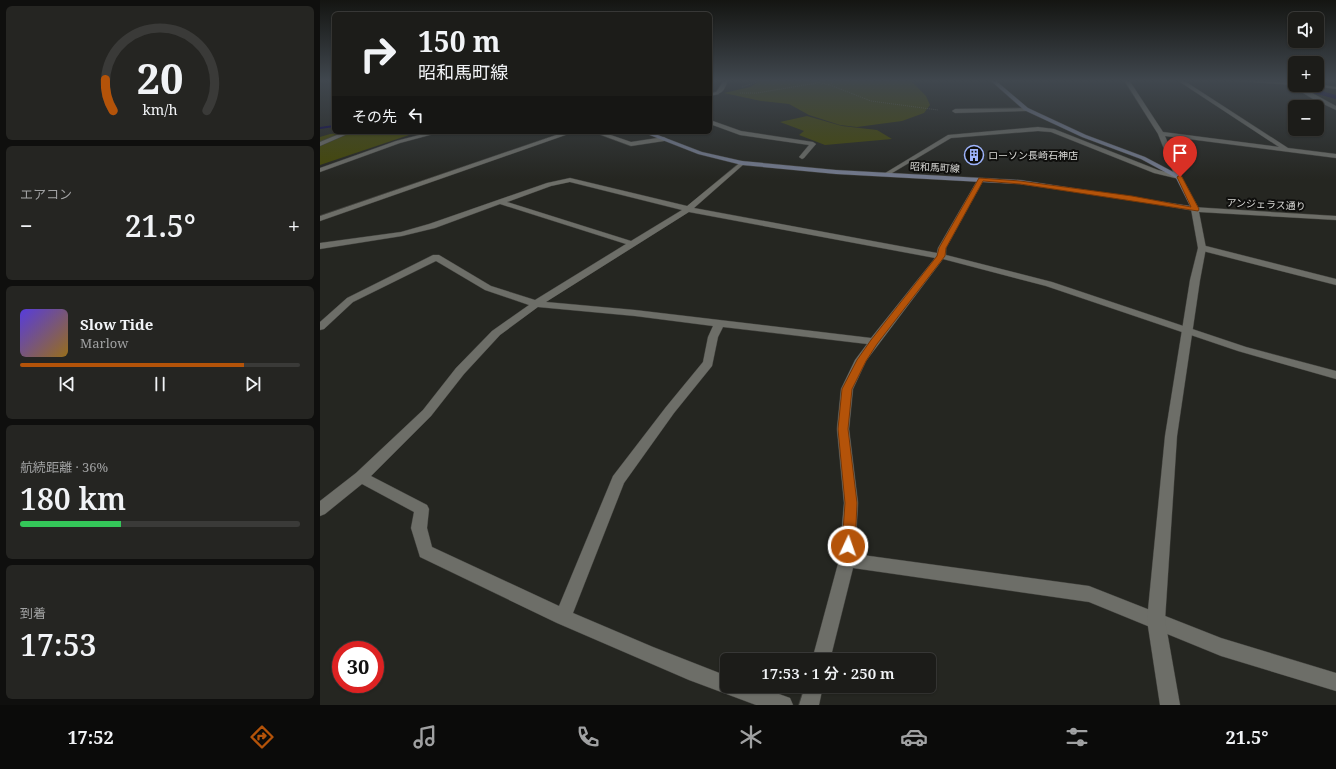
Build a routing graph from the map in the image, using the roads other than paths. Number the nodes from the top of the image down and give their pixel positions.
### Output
1 (1034, 113) edge
2 (1147, 113) edge
3 (1231, 113) edge
4 (712, 123) edge
5 (344, 134) edge
6 (430, 134) edge
7 (565, 134) edge
8 (602, 134) edge
9 (650, 134) edge
10 (1161, 134) junction
11 (664, 139) junction
12 (320, 144) edge
13 (1288, 149) junction
14 (1336, 156) edge
15 (802, 157) dead end
16 (742, 163) junction
17 (320, 170) edge
18 (886, 175) junction
19 (1180, 177) junction
20 (981, 179) junction
21 (500, 202) junction
22 (688, 209) junction
23 (1195, 209) junction
24 (1336, 218) edge
25 (320, 219) edge
26 (402, 234) junction
27 (412, 240) dead end
28 (633, 244) junction
29 (320, 246) edge
30 (1202, 248) junction
31 (941, 256) junction
32 (1336, 282) edge
33 (536, 304) junction
34 (719, 324) junction
35 (320, 327) edge
36 (1187, 331) junction
37 (874, 342) junction
38 (1336, 375) edge
39 (361, 476) junction
40 (320, 510) edge
41 (847, 560) junction
42 (563, 617) junction
43 (1156, 620) junction
44 (823, 653) edge
45 (720, 682) edge
46 (1336, 682) edge
47 (750, 693) edge
48 (812, 693) edge
49 (783, 705) edge
50 (809, 705) edge
51 (1170, 705) edge

1 - 19 main road
2 - 10 street
3 - 13 street
4 - 15 street
5 - 12 street
6 - 17 street
7 - 25 street
8 - 11 street
9 - 11 main road, 昭和馬町線
10 - 13 street
10 - 19 street
11 - 16 main road, 昭和馬町線
13 - 14 street
16 - 18 main road, 昭和馬町線
16 - 22 street
18 - 19 street
18 - 20 main road, 昭和馬町線
19 - 23 main road
20 - 23 main road, 昭和馬町線
20 - 31 street
21 - 22 street
21 - 26 street
21 - 28 street
22 - 28 street
22 - 31 street
23 - 24 street, アンジェラス通り
23 - 30 street
26 - 27 street
26 - 29 street
28 - 33 street
30 - 32 street
30 - 36 street
31 - 36 street
31 - 37 street
33 - 34 street
33 - 35 street
33 - 39 street
34 - 37 street
34 - 42 street
36 - 38 street
36 - 43 street
37 - 41 street
39 - 40 street
39 - 42 street
41 - 43 street
41 - 44 street
42 - 45 street
43 - 46 street
43 - 51 street
47 - 49 street
48 - 50 street

